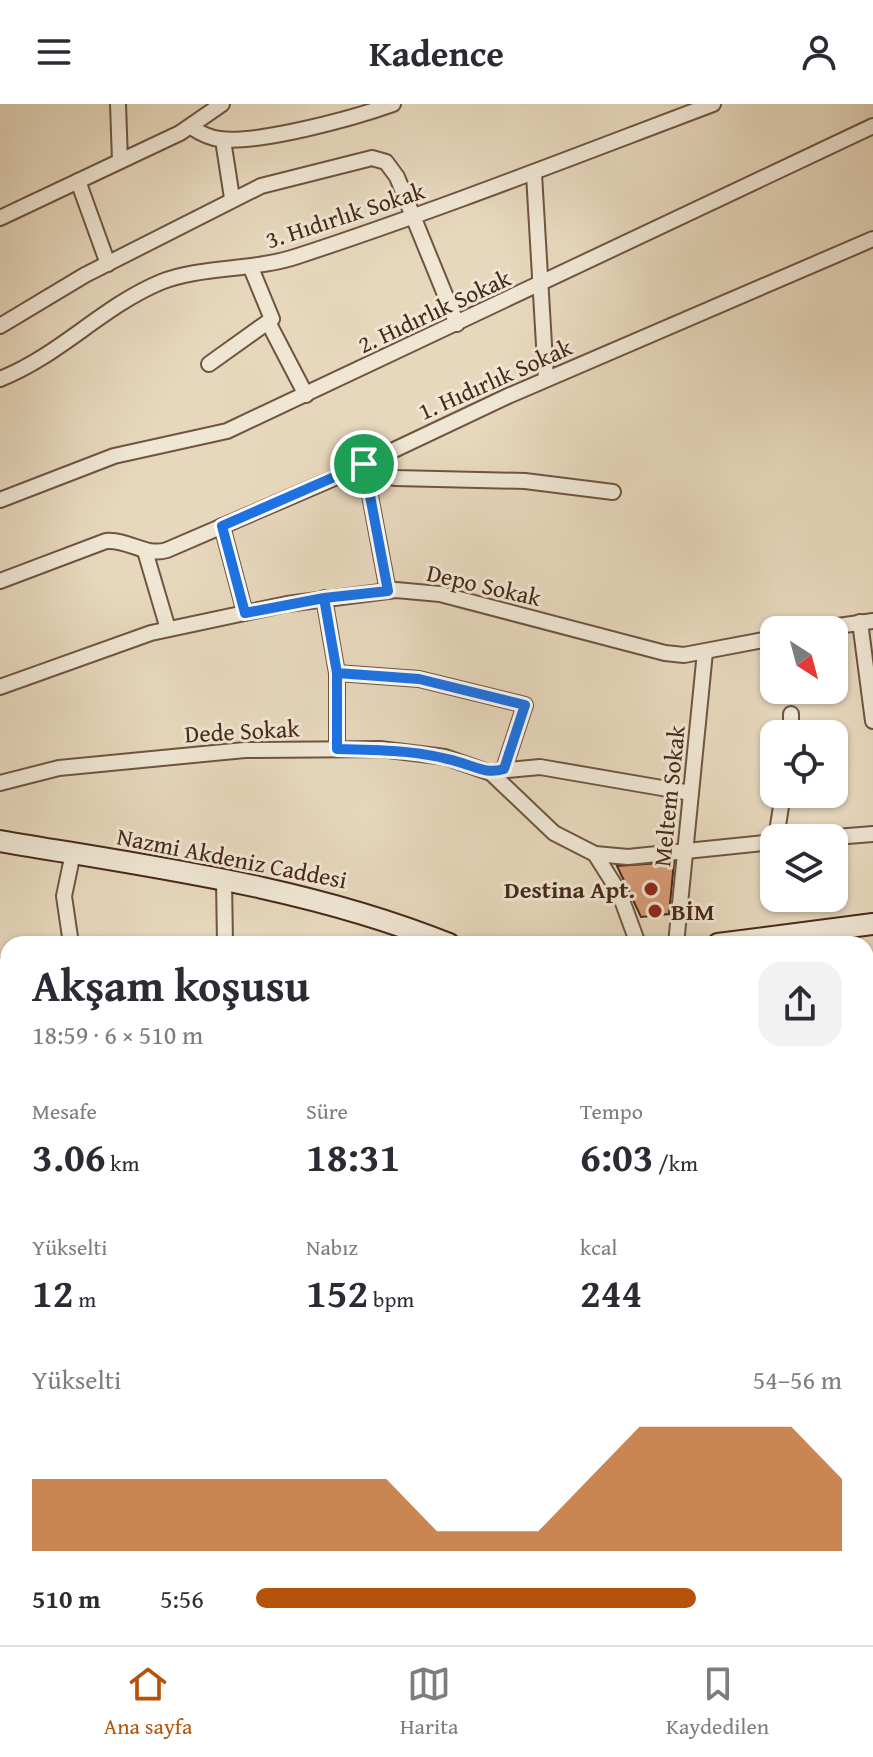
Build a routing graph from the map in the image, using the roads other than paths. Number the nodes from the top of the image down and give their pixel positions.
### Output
1 (118, 104) edge
2 (222, 104) edge
3 (393, 104) edge
4 (713, 104) edge
5 (873, 126) edge
6 (191, 127) junction
7 (223, 140) junction
8 (120, 161) junction
9 (534, 174) junction
10 (78, 181) junction
11 (232, 198) junction
12 (413, 216) junction
13 (0, 218) edge
14 (873, 239) edge
15 (108, 264) junction
16 (251, 268) junction
17 (540, 285) junction
18 (268, 322) junction
19 (457, 324) junction
20 (0, 326) edge
21 (209, 364) dead end
22 (0, 379) edge
23 (546, 379) junction
24 (306, 395) junction
25 (364, 464) junction
26 (613, 492) dead end
27 (0, 500) edge
28 (222, 526) junction
29 (145, 551) junction
30 (0, 581) edge
31 (388, 591) junction
32 (324, 598) junction
33 (245, 613) junction
34 (866, 622) edge
35 (168, 629) junction
36 (760, 641) edge
37 (705, 652) junction
38 (337, 673) junction
39 (0, 687) edge
40 (791, 714) dead end
41 (791, 720) edge
42 (873, 721) edge
43 (337, 749) junction
44 (498, 771) junction
45 (0, 783) edge
46 (691, 793) junction
47 (873, 834) edge
48 (848, 836) edge
49 (0, 841) edge
50 (760, 842) edge
51 (685, 851) junction
52 (73, 853) junction
53 (595, 854) junction
54 (224, 880) junction
55 (873, 924) edge
56 (70, 936) edge
57 (225, 936) edge
58 (427, 936) edge
59 (635, 936) edge
60 (677, 936) edge
61 (780, 936) edge

1 - 8 street
2 - 6 street
3 - 7 street
4 - 9 street, 3. Hıdırlık Sokak
5 - 17 street, 2. Hıdırlık Sokak
6 - 7 street
6 - 8 street
7 - 11 street
8 - 10 street
9 - 12 street, 3. Hıdırlık Sokak
9 - 17 street
10 - 13 street
10 - 15 street
11 - 12 street
11 - 15 street
12 - 16 street, 3. Hıdırlık Sokak
12 - 19 street
14 - 23 street, 1. Hıdırlık Sokak
15 - 20 street
16 - 18 street
16 - 22 street, 3. Hıdırlık Sokak
17 - 19 street, 2. Hıdırlık Sokak
17 - 23 street
18 - 21 street
18 - 24 street
19 - 24 street, 2. Hıdırlık Sokak
23 - 25 street, 1. Hıdırlık Sokak
24 - 27 street, 2. Hıdırlık Sokak
25 - 26 street
25 - 28 street, 1. Hıdırlık Sokak
25 - 31 street
28 - 29 street, 1. Hıdırlık Sokak
28 - 33 street
29 - 30 street, 1. Hıdırlık Sokak
29 - 35 street
31 - 32 street, Depo Sokak
31 - 37 street, Depo Sokak
32 - 33 street, Depo Sokak
32 - 38 street
33 - 35 street, Depo Sokak
34 - 42 street
35 - 39 street, Depo Sokak
36 - 37 street, Depo Sokak
37 - 46 street, Meltem Sokak
38 - 43 street
38 - 44 street
40 - 41 street
43 - 44 street, Dede Sokak
43 - 45 street, Dede Sokak
44 - 46 street
44 - 53 street, Dede Sokak
46 - 51 street, Meltem Sokak
47 - 48 street
49 - 52 street, Nazmi Akdeniz Caddesi
50 - 51 street
51 - 53 street
51 - 60 street, Meltem Sokak
52 - 54 street, Nazmi Akdeniz Caddesi
52 - 56 street
53 - 59 street
54 - 57 street
54 - 58 street, Nazmi Akdeniz Caddesi
55 - 61 street

